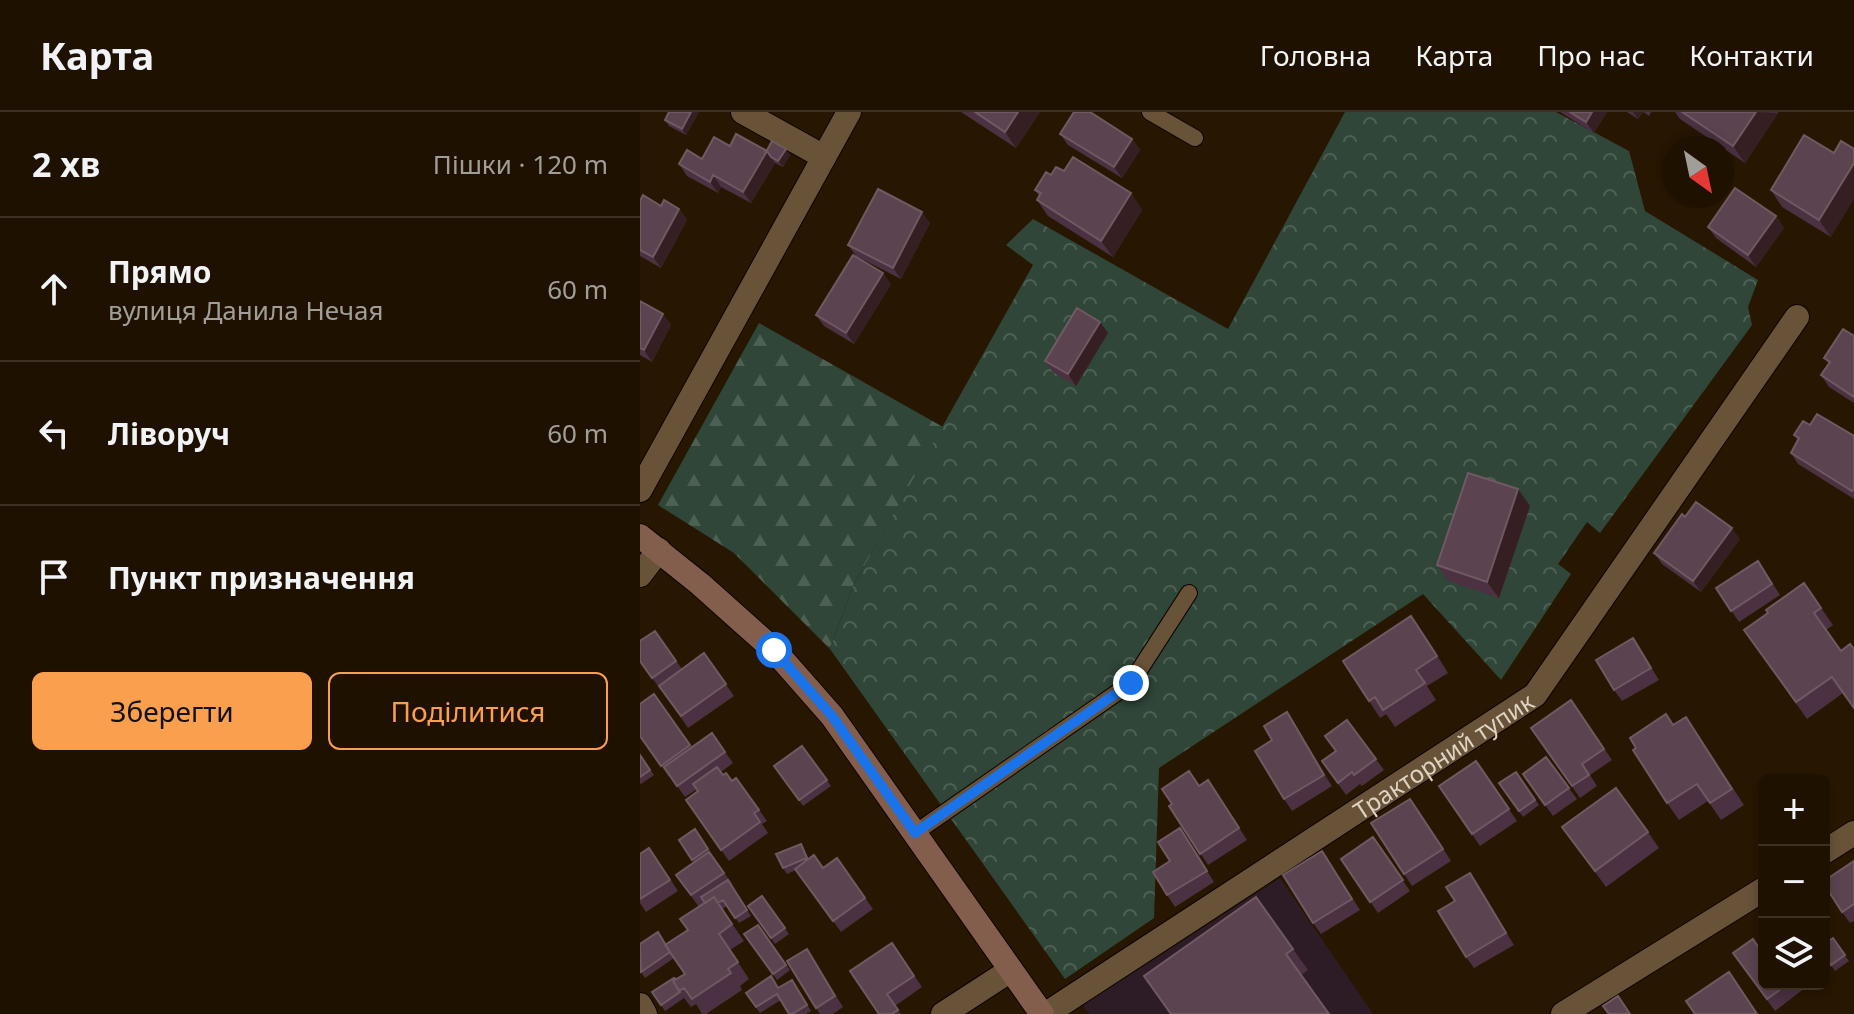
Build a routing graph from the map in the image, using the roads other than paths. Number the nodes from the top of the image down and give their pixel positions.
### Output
1 (743, 112) edge
2 (849, 112) edge
3 (1150, 112) edge
4 (1195, 138) dead end
5 (824, 157) junction
6 (1797, 317) dead end
7 (640, 490) edge
8 (650, 543) edge
9 (640, 575) edge
10 (1189, 593) dead end
11 (915, 833) junction
12 (1854, 833) edge
13 (1830, 848) edge
14 (1758, 893) edge
15 (1011, 970) junction
16 (640, 1005) edge
17 (645, 1014) edge
18 (943, 1014) edge
19 (1044, 1014) edge
20 (1563, 1014) edge

1 - 5 street
2 - 5 street
3 - 4 lane
5 - 7 street
6 - 19 street, Тракторний тупик
8 - 9 street
8 - 11 main road
10 - 11 lane
11 - 15 main road
12 - 13 street
14 - 20 street
15 - 18 street
15 - 19 main road
16 - 17 street

